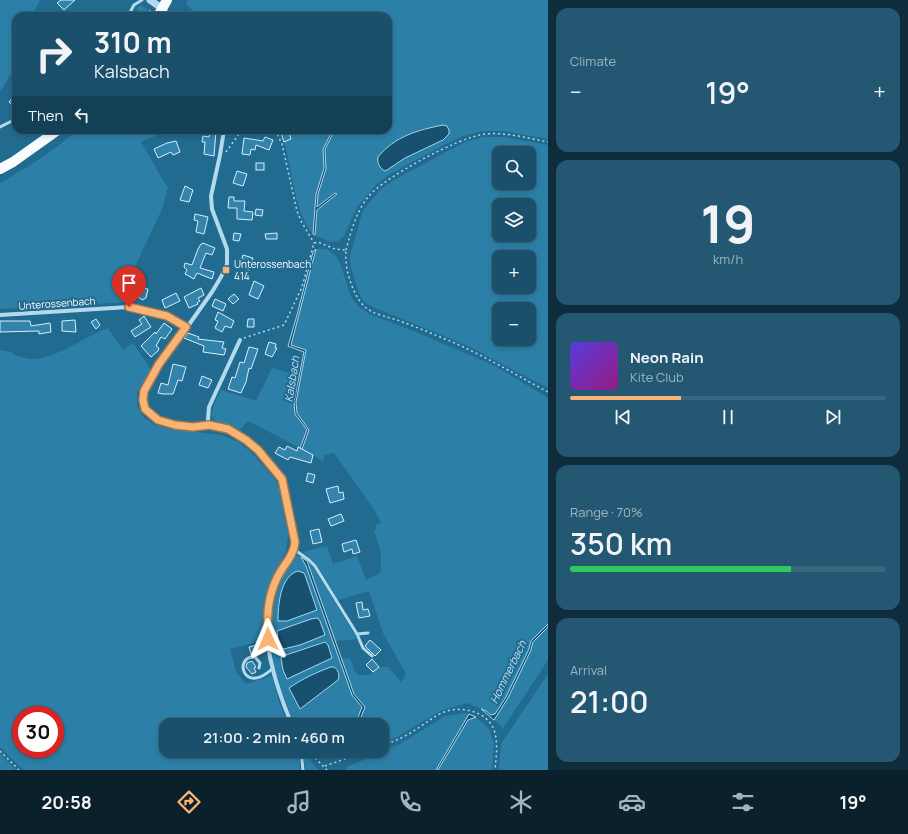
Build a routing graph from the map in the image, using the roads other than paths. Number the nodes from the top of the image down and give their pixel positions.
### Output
1 (142, 0) edge
2 (158, 6) edge
3 (130, 12) edge
4 (167, 12) edge
5 (12, 121) edge
6 (0, 127) edge
7 (52, 134) edge
8 (223, 134) edge
9 (0, 169) edge
10 (0, 315) edge
11 (186, 327) junction
12 (240, 340) road end
13 (209, 425) junction
14 (295, 550) junction
15 (368, 633) dead end
16 (357, 634) junction
17 (372, 656) dead end
18 (259, 668) dead end
19 (273, 668) junction
20 (289, 718) edge
21 (302, 758) edge
22 (303, 770) edge

1 - 3 lane
2 - 4 street
5 - 6 lane
7 - 9 main road
8 - 11 street
10 - 11 street, Unterossenbach
11 - 13 street
12 - 13 street
13 - 14 street
14 - 16 lane
14 - 19 street
15 - 16 lane
16 - 17 lane
18 - 19 lane
19 - 20 street
21 - 22 lane

